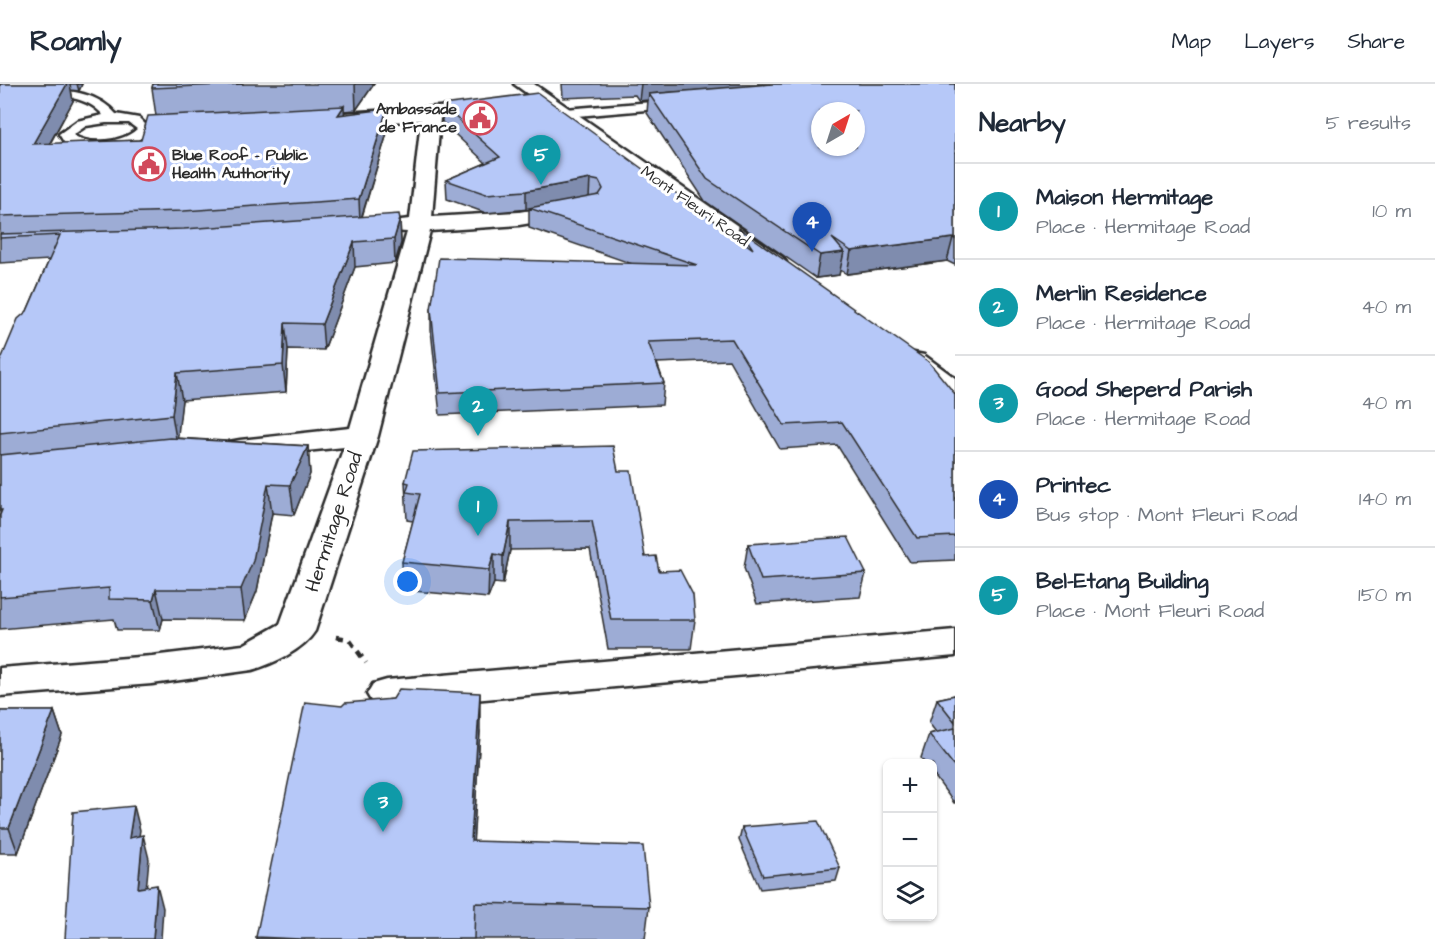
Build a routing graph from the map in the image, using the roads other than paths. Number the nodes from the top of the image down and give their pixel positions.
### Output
1 (523, 94) edge
2 (0, 96) edge
3 (692, 103) edge
4 (477, 109) edge
5 (565, 113) junction
6 (431, 115) junction
7 (112, 118) junction
8 (324, 120) edge
9 (168, 128) edge
10 (144, 129) junction
11 (129, 140) junction
12 (80, 158) edge
13 (589, 207) edge
14 (420, 225) junction
15 (375, 228) edge
16 (795, 276) edge
17 (900, 351) edge
18 (955, 391) edge
19 (363, 436) junction
20 (217, 452) edge
21 (955, 643) edge
22 (0, 682) edge
23 (387, 694) road end

1 - 5 street, Mont Fleuri Road
2 - 7 lane
3 - 5 lane
4 - 6 street
5 - 16 street, Mont Fleuri Road
6 - 8 street
6 - 14 street, Hermitage Road
7 - 10 lane
7 - 11 lane
9 - 10 street
10 - 11 lane
11 - 12 lane
13 - 14 street
14 - 15 street
14 - 19 street, Hermitage Road
17 - 18 street
19 - 20 street
19 - 22 street, Hermitage Road
21 - 23 street

